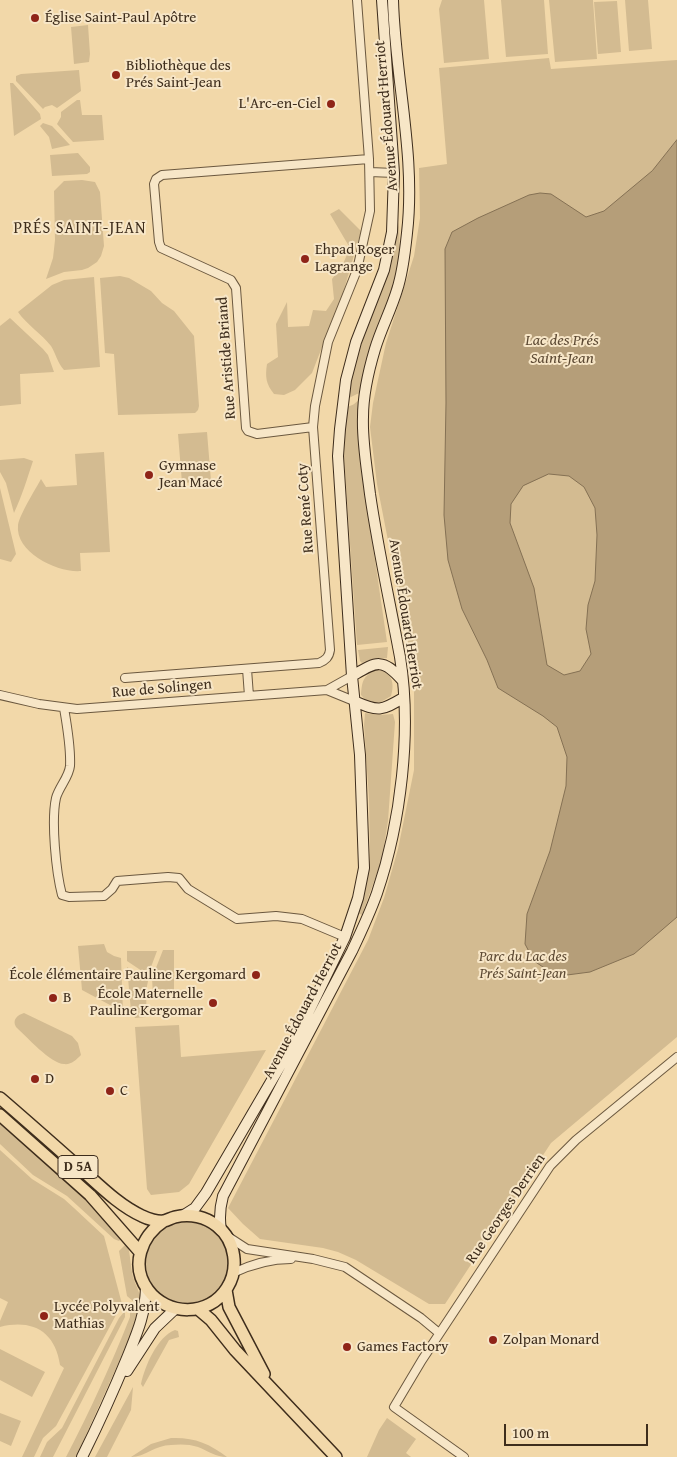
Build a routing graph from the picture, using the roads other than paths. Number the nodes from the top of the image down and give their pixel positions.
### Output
1 (357, 0) edge
2 (382, 0) edge
3 (393, 0) edge
4 (370, 160) junction
5 (370, 172) junction
6 (394, 173) junction
7 (313, 427) junction
8 (247, 669) junction
9 (352, 676) junction
10 (125, 678) dead end
11 (402, 680) junction
12 (327, 690) junction
13 (0, 695) edge
14 (249, 696) junction
15 (403, 698) junction
16 (354, 701) junction
17 (64, 708) junction
18 (345, 937) junction
19 (677, 1057) edge
20 (0, 1098) edge
21 (0, 1116) edge
22 (184, 1216) junction
23 (164, 1221) junction
24 (223, 1232) junction
25 (140, 1252) junction
26 (313, 1259) junction
27 (234, 1274) junction
28 (146, 1288) junction
29 (226, 1290) junction
30 (174, 1309) junction
31 (198, 1309) junction
32 (439, 1333) junction
33 (269, 1384) junction
34 (115, 1388) junction
35 (82, 1457) edge
36 (336, 1457) edge
37 (464, 1457) edge

1 - 4 street, Rue René Coty
2 - 6 main road, Avenue Édouard Herriot
3 - 11 main road, Avenue Édouard Herriot
4 - 5 street, Rue René Coty
4 - 7 street, Rue Aristide Briand
5 - 6 street
5 - 7 street, Rue René Coty
6 - 9 main road, Avenue Édouard Herriot
7 - 8 street, Rue René Coty
8 - 10 street, Rue René Coty
8 - 14 street
9 - 11 main road
9 - 12 street, Rue de Solingen
9 - 16 main road, Avenue Édouard Herriot
11 - 15 main road, Avenue Édouard Herriot
12 - 14 street, Rue de Solingen
12 - 16 street, Rue de Solingen
13 - 17 street, Rue de Solingen
14 - 17 street, Rue de Solingen
15 - 16 main road
15 - 24 main road, Avenue Édouard Herriot
16 - 18 main road, Avenue Édouard Herriot
17 - 18 street
18 - 22 main road, Avenue Édouard Herriot
19 - 32 street, Rue Georges Derrien
20 - 23 main road, D 5A
21 - 25 main road, D 5A
22 - 23 main road
22 - 24 main road
23 - 25 main road
24 - 26 street
24 - 27 main road
25 - 28 main road
26 - 27 street
26 - 32 street
27 - 29 main road
28 - 30 main road
28 - 34 main road
29 - 31 main road
29 - 33 main road
30 - 31 main road
30 - 34 main road
31 - 33 main road
32 - 37 street, Rue Georges Derrien
33 - 36 main road
34 - 35 main road

